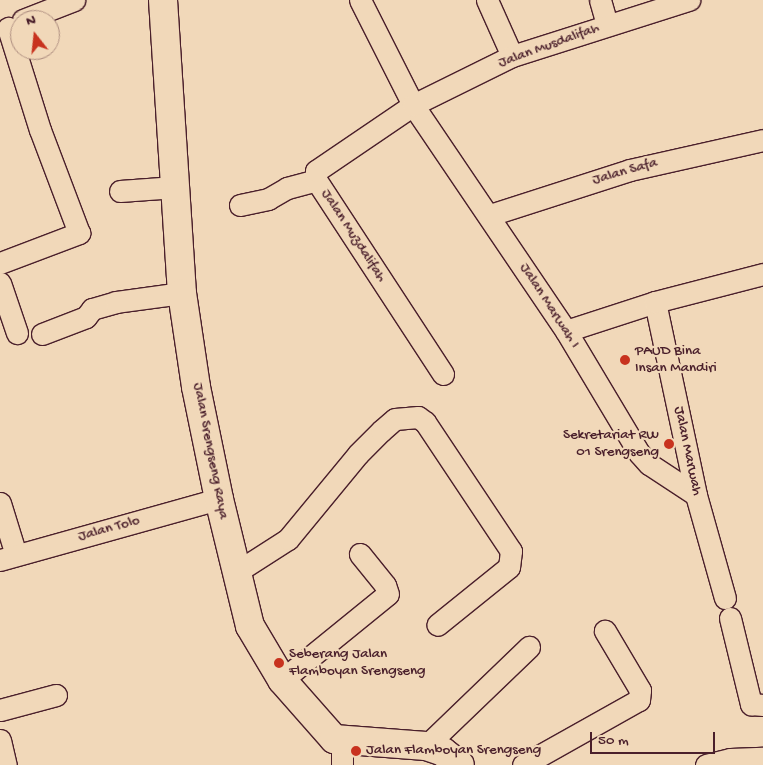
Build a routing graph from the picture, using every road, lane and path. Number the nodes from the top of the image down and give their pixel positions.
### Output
1 (74, 0) edge
2 (163, 0) edge
3 (360, 0) edge
4 (486, 0) edge
5 (600, 0) edge
6 (689, 0) edge
7 (50, 10) edge
8 (607, 25) junction
9 (512, 56) junction
10 (22, 60) edge
11 (413, 105) junction
12 (763, 140) edge
13 (316, 180) junction
14 (175, 186) junction
15 (120, 190) dead end
16 (240, 205) dead end
17 (490, 215) junction
18 (1, 259) edge
19 (763, 274) edge
20 (0, 283) edge
21 (182, 293) junction
22 (655, 302) junction
23 (566, 331) junction
24 (17, 333) dead end
25 (42, 334) dead end
26 (443, 374) dead end
27 (696, 495) junction
28 (219, 499) junction
29 (0, 503) edge
30 (360, 554) dead end
31 (8, 558) edge
32 (235, 573) junction
33 (437, 626) dead end
34 (605, 630) dead end
35 (529, 648) dead end
36 (282, 680) junction
37 (56, 695) dead end
38 (763, 705) edge
39 (0, 710) edge
40 (0, 740) edge
41 (426, 746) junction
42 (342, 754) edge
43 (763, 758) edge
44 (4, 764) edge
45 (460, 765) edge
46 (522, 765) edge
47 (706, 765) edge

1 - 7 street
2 - 14 main road, Jalan Srengseng Raya
3 - 11 street, Jalan Marwah I
4 - 9 street
5 - 8 street
6 - 8 street, Jalan Musdalifah
8 - 9 street, Jalan Musdalifah
9 - 11 street, Jalan Musdalifah
10 - 18 street
11 - 13 street, Jalan Muzdalifah
11 - 17 street, Jalan Marwah I
12 - 17 street, Jalan Safa
13 - 16 street
13 - 26 street, Jalan Muzdalifah
14 - 15 street
14 - 21 main road, Jalan Srengseng Raya
17 - 23 street, Jalan Marwah I
19 - 22 street
20 - 24 street
21 - 25 street
21 - 28 main road, Jalan Srengseng Raya
22 - 23 street
22 - 27 street, Jalan Marwah
23 - 27 street, Jalan Marwah I
27 - 38 street, Jalan Marwah
28 - 31 street, Jalan Tolo
28 - 32 main road, Jalan Srengseng Raya
29 - 31 street
30 - 36 street
32 - 33 street
32 - 36 main road, Jalan Srengseng Raya
34 - 46 street
35 - 41 street
36 - 42 main road, Jalan Srengseng Raya
37 - 39 street
40 - 44 street
41 - 42 main road, Jalan Srengseng Raya
41 - 45 main road, Jalan Srengseng Raya
43 - 47 street

